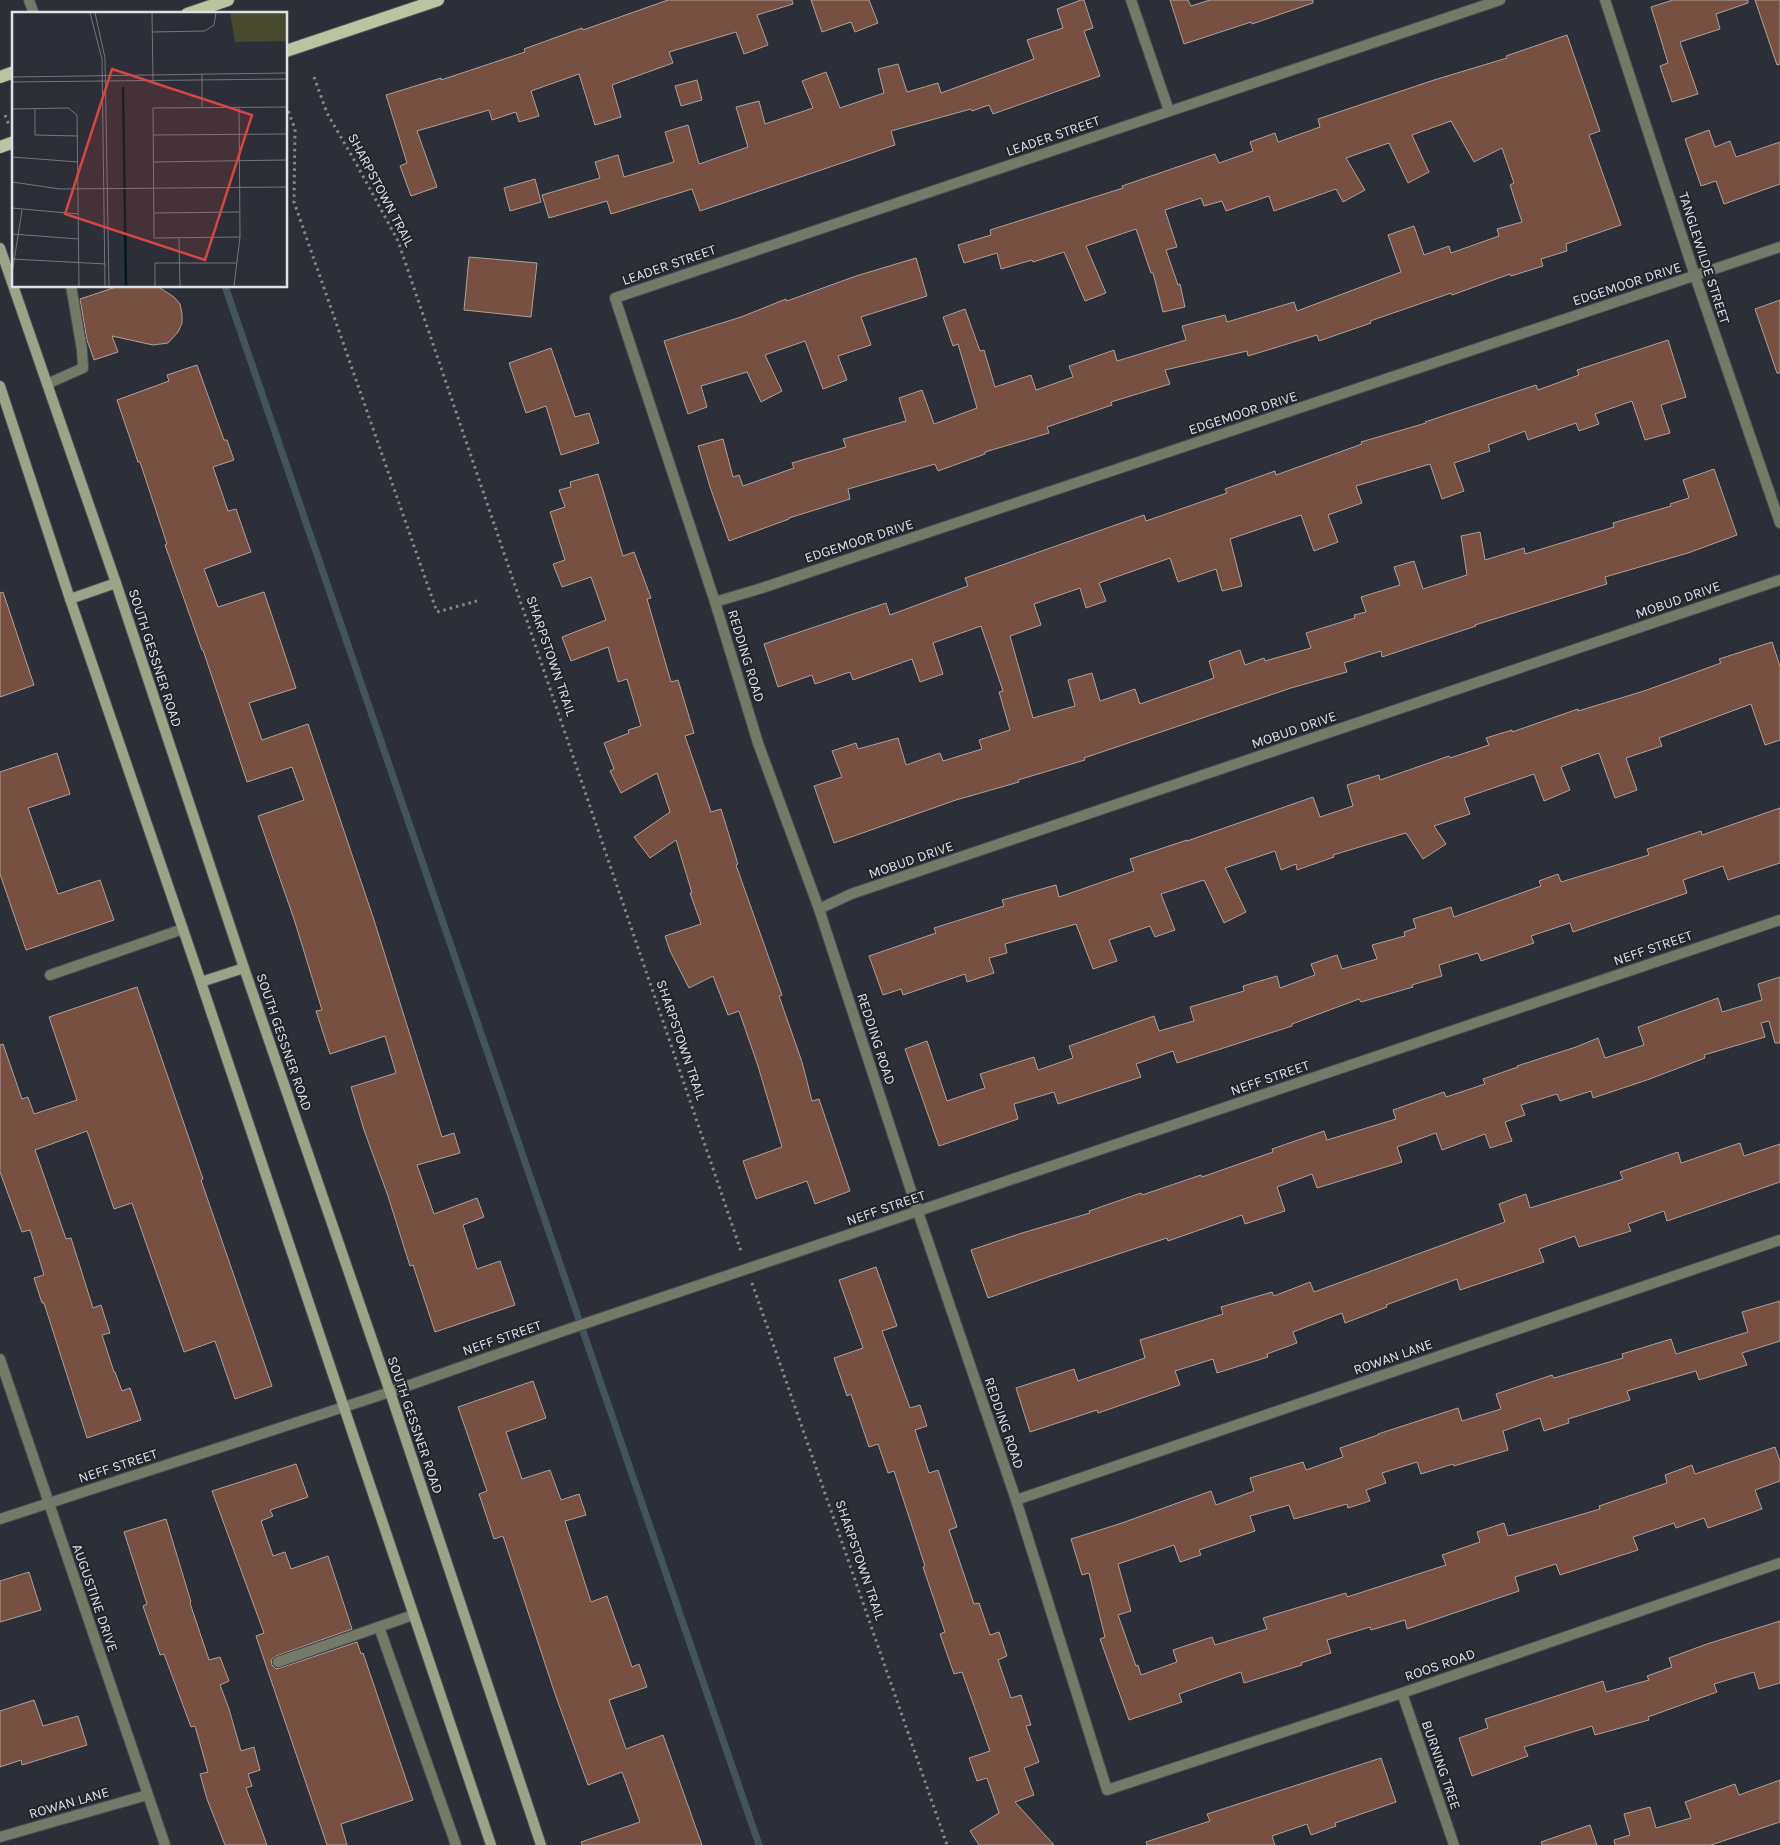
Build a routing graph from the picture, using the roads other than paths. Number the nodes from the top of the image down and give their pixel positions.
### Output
1 (29, 0) edge
2 (228, 0) edge
3 (438, 0) edge
4 (1131, 0) edge
5 (1500, 0) edge
6 (1605, 0) edge
7 (33, 12) edge
8 (193, 12) edge
9 (288, 50) edge
10 (12, 73) edge
11 (0, 77) edge
12 (1170, 111) junction
13 (12, 143) edge
14 (0, 147) edge
15 (1780, 247) edge
16 (0, 248) edge
17 (1695, 276) junction
18 (12, 283) edge
19 (14, 288) edge
20 (70, 288) edge
21 (615, 298) joint
22 (47, 384) junction
23 (0, 386) edge
24 (1780, 523) edge
25 (1780, 580) edge
26 (116, 583) junction
27 (70, 599) junction
28 (714, 602) junction
29 (819, 909) junction
30 (1780, 920) edge
31 (183, 929) junction
32 (244, 968) junction
33 (50, 975) dead end
34 (201, 982) junction
35 (918, 1212) junction
36 (1780, 1240) edge
37 (0, 1359) edge
38 (390, 1392) junction
39 (343, 1406) junction
40 (1016, 1500) junction
41 (48, 1504) junction
42 (0, 1519) edge
43 (1780, 1563) edge
44 (413, 1615) junction
45 (379, 1627) junction
46 (278, 1662) dead end
47 (1402, 1693) junction
48 (1107, 1790) joint
49 (147, 1795) junction
50 (0, 1837) edge
51 (165, 1845) edge
52 (456, 1845) edge
53 (491, 1845) edge
54 (541, 1845) edge
55 (1454, 1845) edge

1 - 7 street
2 - 8 main road
3 - 9 main road
4 - 12 street
5 - 12 street, LEADER STREET
6 - 17 street, TANGLEWILDE STREET
10 - 11 main road
12 - 21 street, LEADER STREET
13 - 14 main road
15 - 17 street, EDGEMOOR DRIVE
16 - 18 main road, SOUTH GESSNER ROAD
17 - 24 street, TANGLEWILDE STREET
17 - 28 street, EDGEMOOR DRIVE
19 - 22 main road, SOUTH GESSNER ROAD
20 - 22 street
21 - 28 street, REDDING ROAD
22 - 26 main road, SOUTH GESSNER ROAD
23 - 27 main road
25 - 29 street, MOBUD DRIVE
26 - 27 main road
26 - 32 main road, SOUTH GESSNER ROAD
27 - 31 main road
28 - 29 street, REDDING ROAD
29 - 35 street, REDDING ROAD
30 - 35 street, NEFF STREET
31 - 33 street
31 - 34 main road
32 - 34 main road
32 - 38 main road, SOUTH GESSNER ROAD
34 - 39 main road
35 - 38 street, NEFF STREET
35 - 40 street, REDDING ROAD
36 - 40 street, ROWAN LANE
37 - 41 street, AUGUSTINE DRIVE
38 - 39 street, NEFF STREET
38 - 54 main road, SOUTH GESSNER ROAD
39 - 41 street, NEFF STREET
39 - 44 main road
40 - 48 street, REDDING ROAD
41 - 42 street, NEFF STREET
41 - 49 street, AUGUSTINE DRIVE
43 - 47 street, ROOS ROAD
44 - 45 street
44 - 53 main road
45 - 46 street
45 - 52 street
47 - 48 street, ROOS ROAD
47 - 55 street, BURNING TREE
49 - 50 street, ROWAN LANE
49 - 51 street, AUGUSTINE DRIVE

